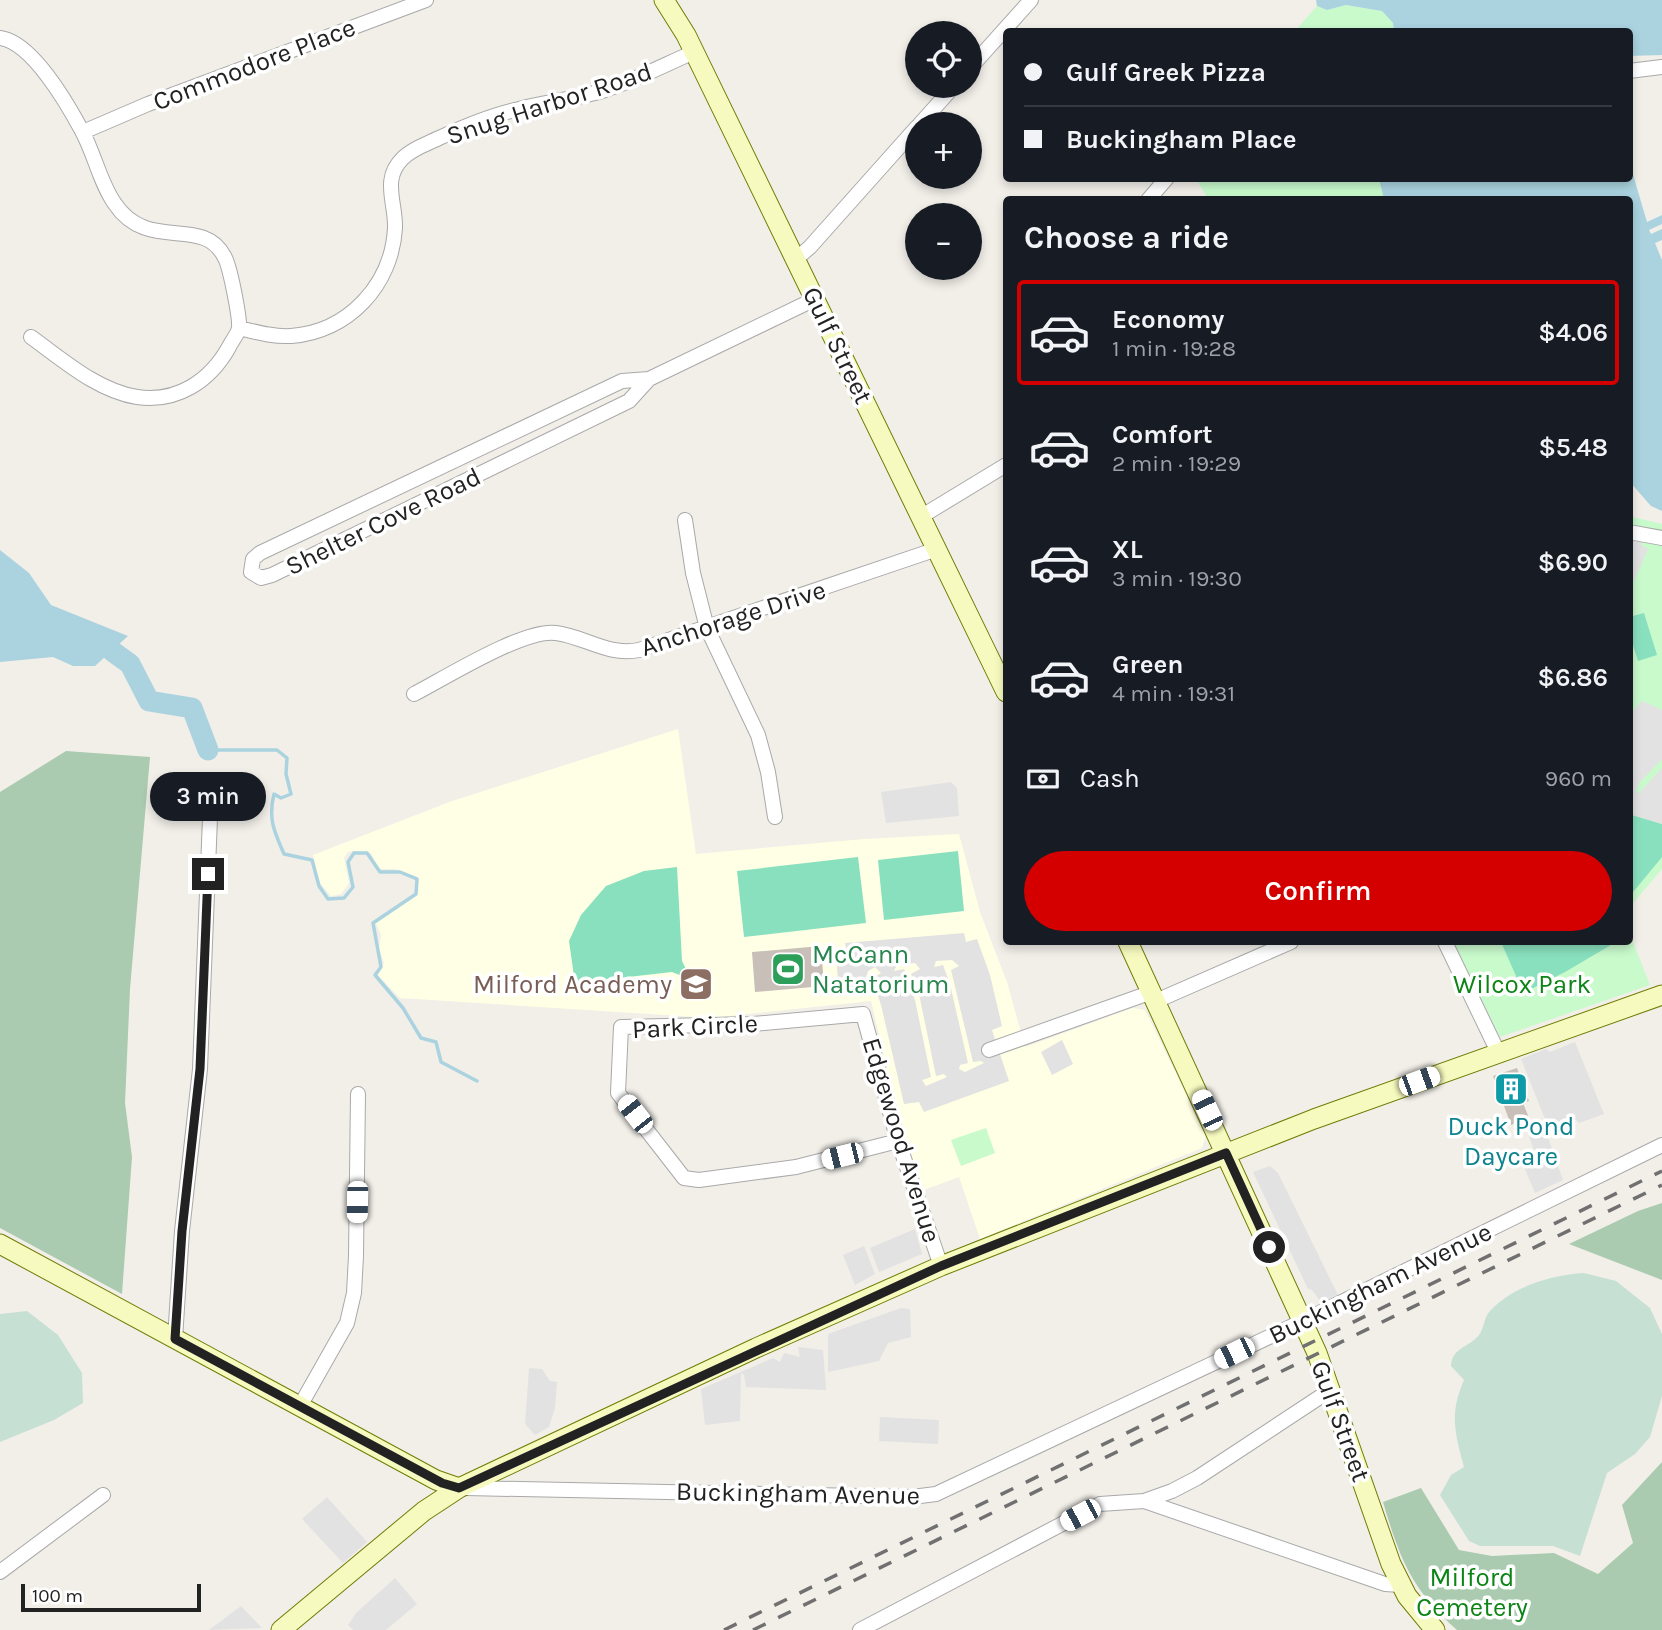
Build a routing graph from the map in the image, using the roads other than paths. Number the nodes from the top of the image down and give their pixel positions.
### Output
1 (426, 0) edge
2 (664, 0) edge
3 (1031, 0) edge
4 (1006, 28) edge
5 (1003, 31) edge
6 (0, 38) edge
7 (694, 52) junction
8 (982, 55) edge
9 (1662, 67) edge
10 (1633, 71) edge
11 (943, 98) edge
12 (931, 112) edge
13 (83, 132) junction
14 (905, 141) edge
15 (1164, 182) edge
16 (1151, 196) edge
17 (796, 259) junction
18 (816, 299) junction
19 (239, 328) junction
20 (31, 337) dead end
21 (649, 379) junction
22 (473, 452) junction
23 (1003, 467) edge
24 (483, 472) junction
25 (922, 516) junction
26 (685, 520) dead end
27 (1633, 533) edge
28 (1662, 538) edge
29 (937, 549) junction
30 (707, 628) junction
31 (1003, 686) edge
32 (414, 694) dead end
33 (223, 793) dead end
34 (775, 817) dead end
35 (1129, 945) edge
36 (1284, 945) edge
37 (1446, 945) edge
38 (1662, 995) edge
39 (1154, 997) junction
40 (863, 1014) joint
41 (989, 1051) dead end
42 (1498, 1052) junction
43 (358, 1094) dead end
44 (898, 1141) junction
45 (1662, 1145) edge
46 (1226, 1153) junction
47 (0, 1244) edge
48 (941, 1266) junction
49 (1303, 1321) junction
50 (175, 1339) junction
51 (1332, 1389) junction
52 (300, 1406) junction
53 (459, 1488) junction
54 (103, 1495) dead end
55 (1144, 1501) junction
56 (0, 1572) edge
57 (1401, 1584) junction
58 (281, 1630) edge
59 (860, 1630) edge
60 (1435, 1630) edge

1 - 13 street, Commodore Place
2 - 7 main road, Gulf Street
3 - 4 street
5 - 8 street
6 - 13 street
7 - 17 main road, Gulf Street
7 - 19 street, Snug Harbor Road
9 - 10 street
11 - 12 street
13 - 19 street
14 - 17 street
15 - 16 street
17 - 18 main road, Gulf Street
18 - 21 street, Shelter Cove Road
18 - 25 main road, Gulf Street
19 - 20 street
21 - 22 street, Shelter Cove Road
21 - 24 street, Shelter Cove Road
22 - 24 street
22 - 24 street, Shelter Cove Road
23 - 25 street
25 - 29 main road, Gulf Street
26 - 30 street
27 - 28 street
29 - 30 street, Anchorage Drive
29 - 31 main road, Gulf Street
30 - 32 street, Anchorage Drive
30 - 34 street
33 - 50 street
35 - 39 main road, Gulf Street
36 - 39 street
37 - 42 street
38 - 42 main road
39 - 41 street
39 - 46 main road, Gulf Street
40 - 44 street, Edgewood Avenue
40 - 44 street, Park Circle
42 - 46 main road
43 - 52 street
44 - 48 street, Edgewood Avenue
45 - 49 street, Buckingham Avenue
46 - 48 main road
46 - 49 main road, Gulf Street
47 - 50 main road, Buckingham Avenue
48 - 53 main road
49 - 51 main road, Gulf Street
49 - 53 street, Buckingham Avenue
50 - 52 main road, Buckingham Avenue
51 - 55 street
51 - 57 main road, Gulf Street
52 - 53 main road, Buckingham Avenue
53 - 58 main road
54 - 56 street
55 - 57 street
55 - 59 street
57 - 60 main road, Gulf Street

